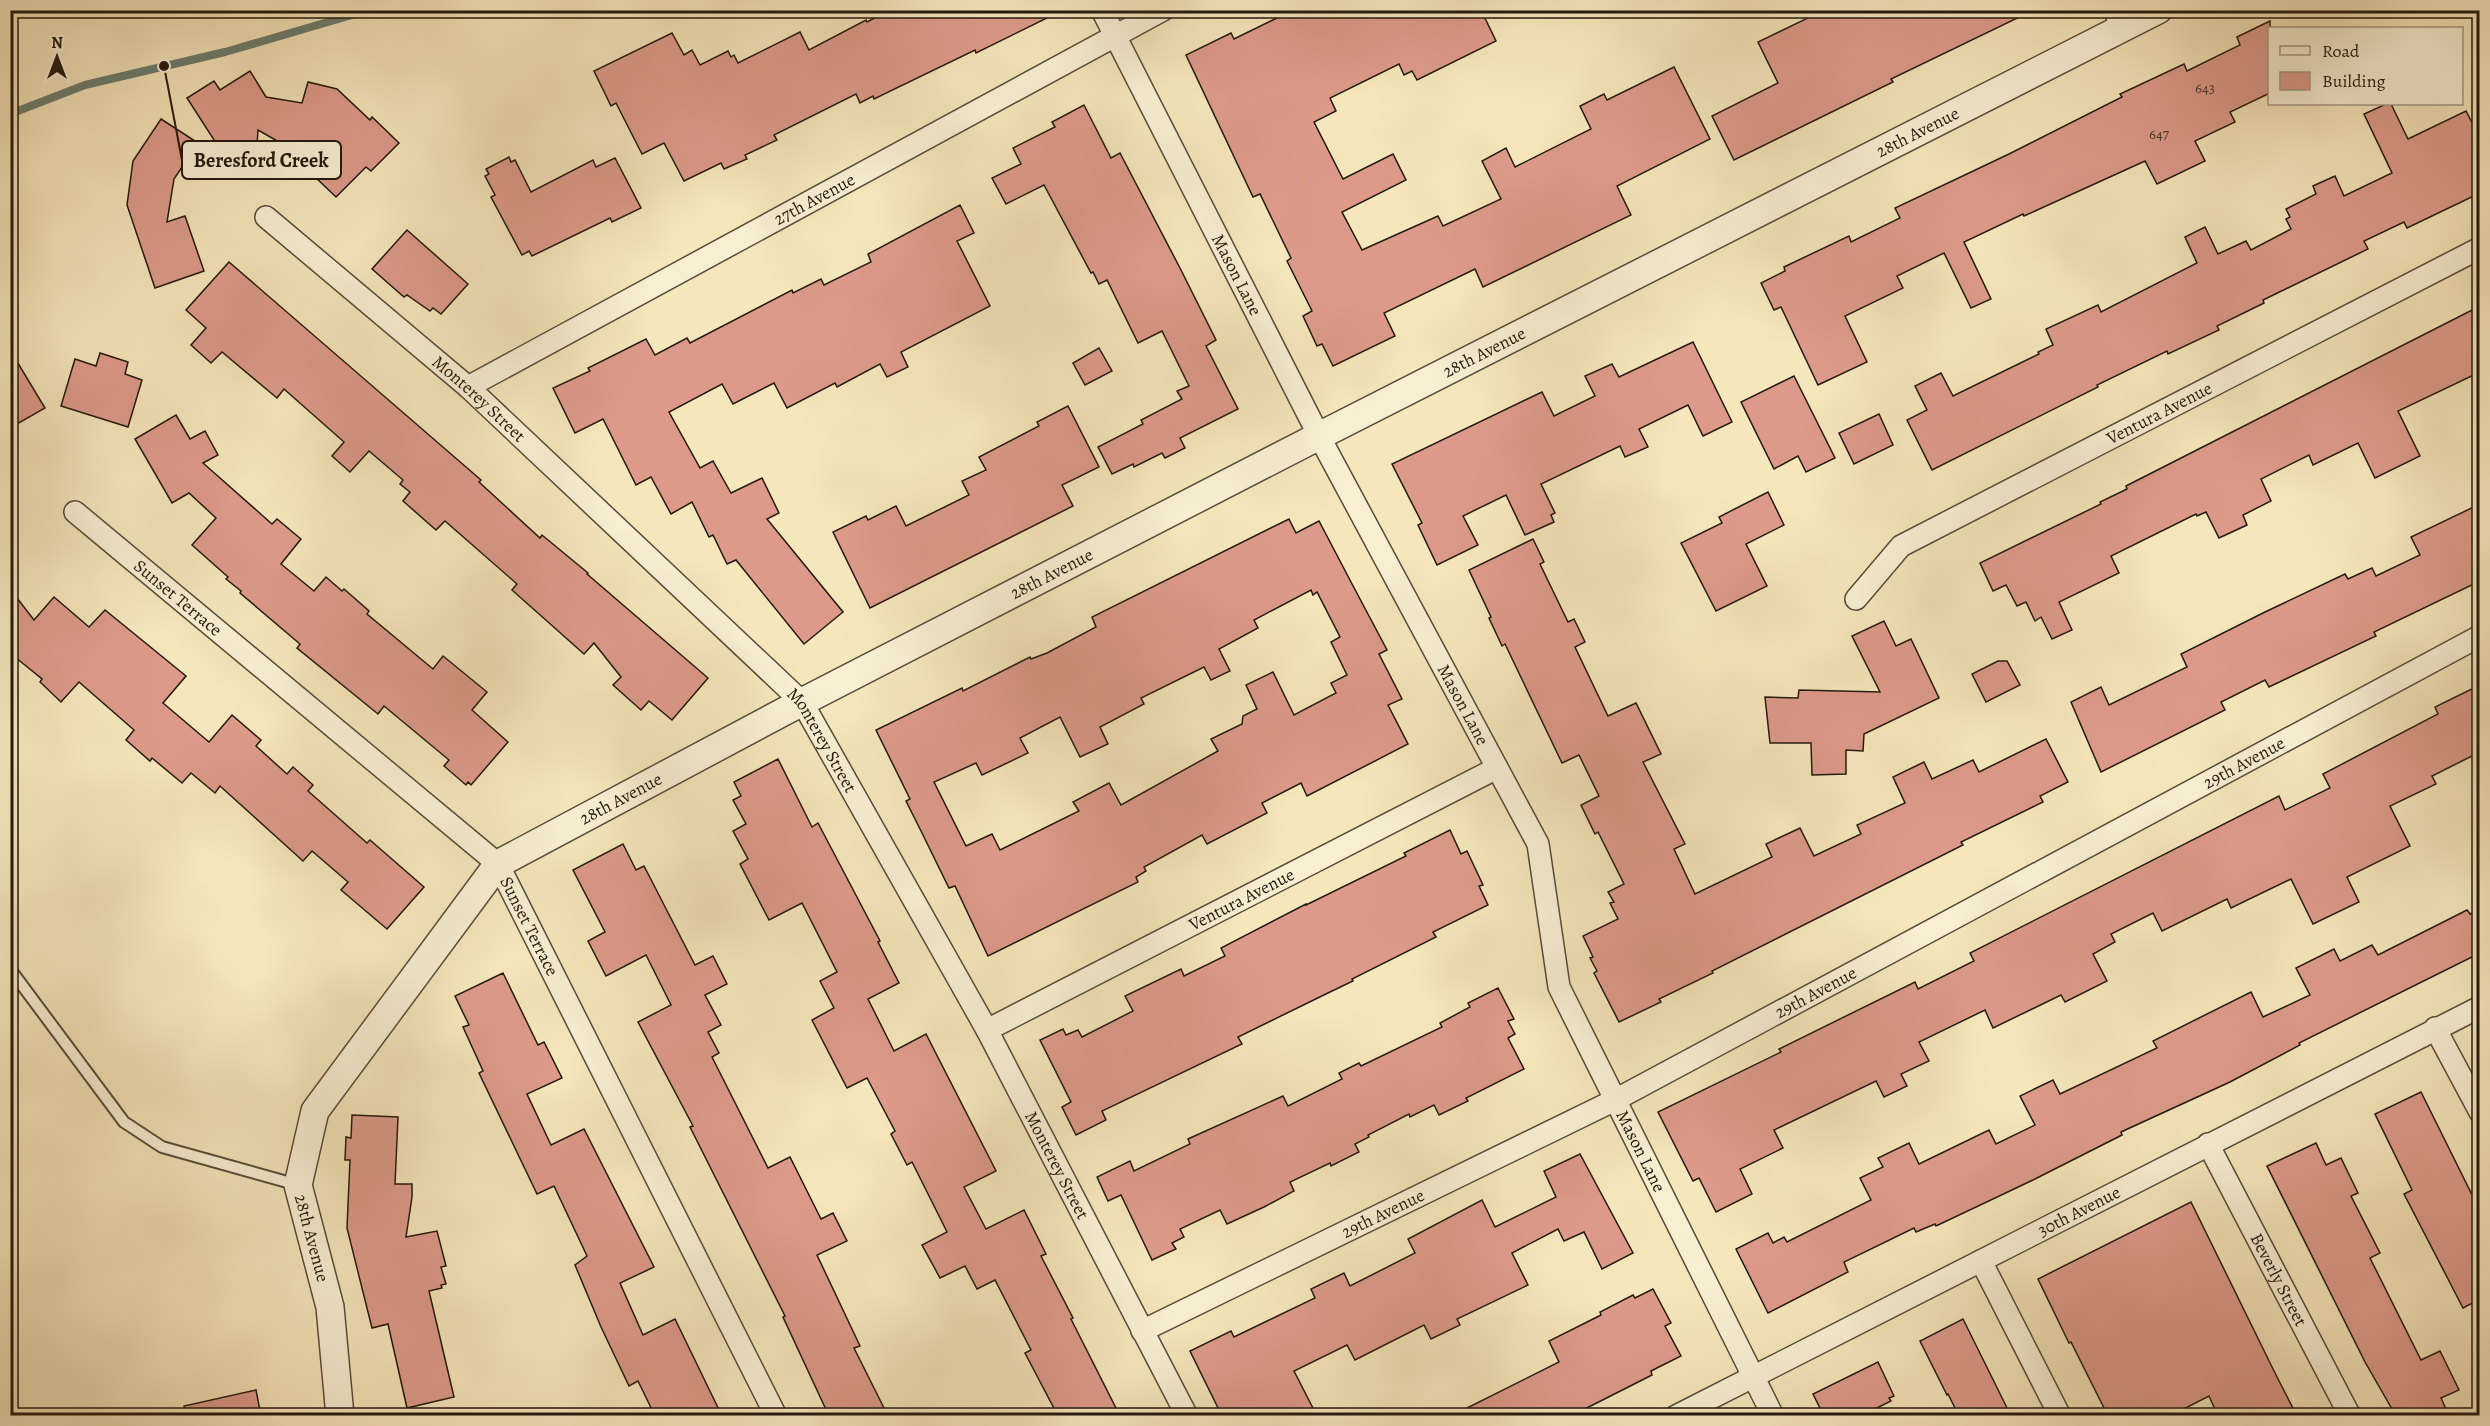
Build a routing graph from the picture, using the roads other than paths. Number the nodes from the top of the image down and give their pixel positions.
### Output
1 (1102, 10) edge
2 (1163, 10) edge
3 (2157, 10) edge
4 (2118, 19) edge
5 (1114, 36) junction
6 (266, 217) dead end
7 (2480, 248) edge
8 (468, 387) junction
9 (1319, 436) junction
10 (75, 512) dead end
11 (1856, 599) dead end
12 (2480, 636) edge
13 (802, 702) junction
14 (1497, 768) junction
15 (498, 864) junction
16 (10, 969) edge
17 (2480, 1007) edge
18 (2435, 1028) junction
19 (987, 1030) junction
20 (1615, 1101) junction
21 (2480, 1112) edge
22 (2208, 1144) junction
23 (298, 1185) junction
24 (1981, 1261) junction
25 (1142, 1331) junction
26 (1754, 1376) junction
27 (340, 1416) edge
28 (776, 1416) edge
29 (1187, 1416) edge
30 (1676, 1416) edge
31 (1773, 1416) edge
32 (2060, 1416) edge
33 (2350, 1416) edge

1 - 5 street, Mason Lane
2 - 5 street, 27th Avenue
3 - 4 street, 28th Avenue
4 - 9 street, 28th Avenue
5 - 8 street, 27th Avenue
5 - 9 street, Mason Lane
6 - 8 street, Monterey Street
7 - 11 street, Ventura Avenue
8 - 13 street, Monterey Street
9 - 13 street, 28th Avenue
9 - 14 street, Mason Lane
10 - 15 street, Sunset Terrace
12 - 20 street, 29th Avenue
13 - 15 street, 28th Avenue
13 - 19 street, Monterey Street
14 - 19 street, Ventura Avenue
14 - 20 street, Mason Lane
15 - 23 street, 28th Avenue
15 - 28 street, Sunset Terrace
16 - 23 lane
17 - 18 street, 30th Avenue
18 - 21 street
18 - 22 street, 30th Avenue
19 - 25 street, Monterey Street
20 - 25 street, 29th Avenue
20 - 26 street, Mason Lane
22 - 24 street, 30th Avenue
22 - 33 street, Beverly Street
23 - 27 street, 28th Avenue
24 - 26 street, 30th Avenue
24 - 32 street
25 - 29 street, Monterey Street
26 - 30 street, 30th Avenue
26 - 31 street, Mason Lane

